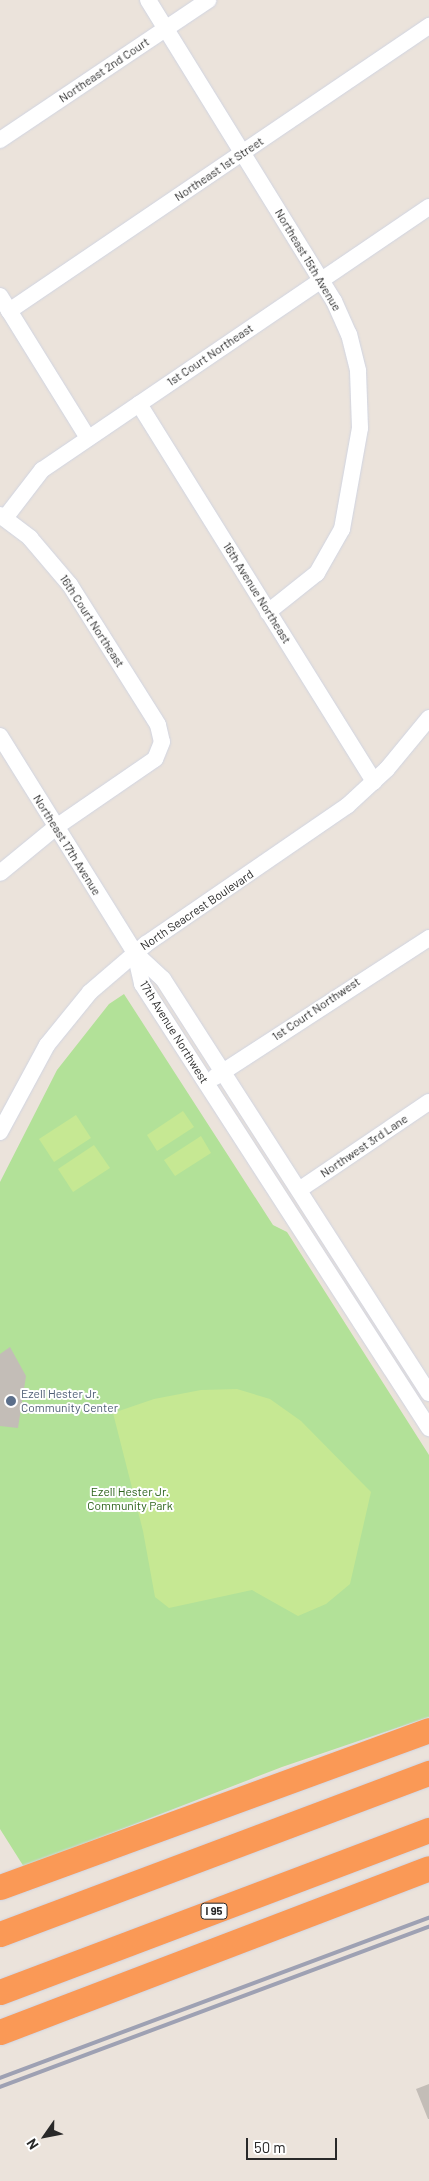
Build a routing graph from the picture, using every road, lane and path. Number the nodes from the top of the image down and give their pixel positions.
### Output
1 (148, 0) edge
2 (208, 0) edge
3 (429, 26) edge
4 (165, 29) junction
5 (0, 140) edge
6 (243, 153) junction
7 (429, 207) edge
8 (321, 280) junction
9 (0, 296) edge
10 (9, 311) junction
11 (139, 404) junction
12 (88, 438) junction
13 (3, 516) edge
14 (268, 612) junction
15 (429, 718) edge
16 (0, 736) edge
17 (374, 782) junction
18 (56, 826) junction
19 (0, 873) edge
20 (429, 938) edge
21 (135, 953) junction
22 (224, 1071) junction
23 (206, 1084) junction
24 (429, 1102) edge
25 (0, 1132) edge
26 (299, 1190) junction
27 (429, 1393) edge
28 (429, 1428) edge
29 (429, 1730) edge
30 (429, 1773) edge
31 (429, 1830) edge
32 (429, 1868) edge
33 (0, 1888) edge
34 (0, 1934) edge
35 (0, 1992) edge
36 (0, 2032) edge

1 - 4 street, Northeast 15th Avenue
2 - 4 street, Northeast 2nd Court
3 - 6 street, Northeast 1st Street
4 - 5 street, Northeast 2nd Court
4 - 6 street, Northeast 15th Avenue
6 - 8 street, Northeast 15th Avenue
6 - 10 street, Northeast 1st Street
7 - 8 street, 1st Court Northeast
8 - 11 street, 1st Court Northeast
8 - 14 street, Northeast 15th Avenue
9 - 10 street
10 - 12 street
11 - 12 street, 1st Court Northeast
11 - 14 street, 16th Avenue Northeast
12 - 13 street, 1st Court Northeast
13 - 18 street, 16th Court Northeast
14 - 17 street, 16th Avenue Northeast
15 - 17 street, North Seacrest Boulevard
16 - 18 street, Northeast 17th Avenue
17 - 21 street, North Seacrest Boulevard
18 - 19 street
18 - 21 street, Northeast 17th Avenue
20 - 22 street, 1st Court Northwest
21 - 22 street, 17th Avenue Northwest
21 - 23 street, 17th Avenue Northwest
21 - 25 street, North Seacrest Boulevard
22 - 23 street, 1st Court Northwest
22 - 26 street, 17th Avenue Northwest
23 - 28 street, 17th Avenue Northwest
24 - 26 street, Northwest 3rd Lane
26 - 27 street, 17th Avenue Northwest
29 - 33 highway
30 - 34 highway
31 - 35 highway, I 95
32 - 36 highway

